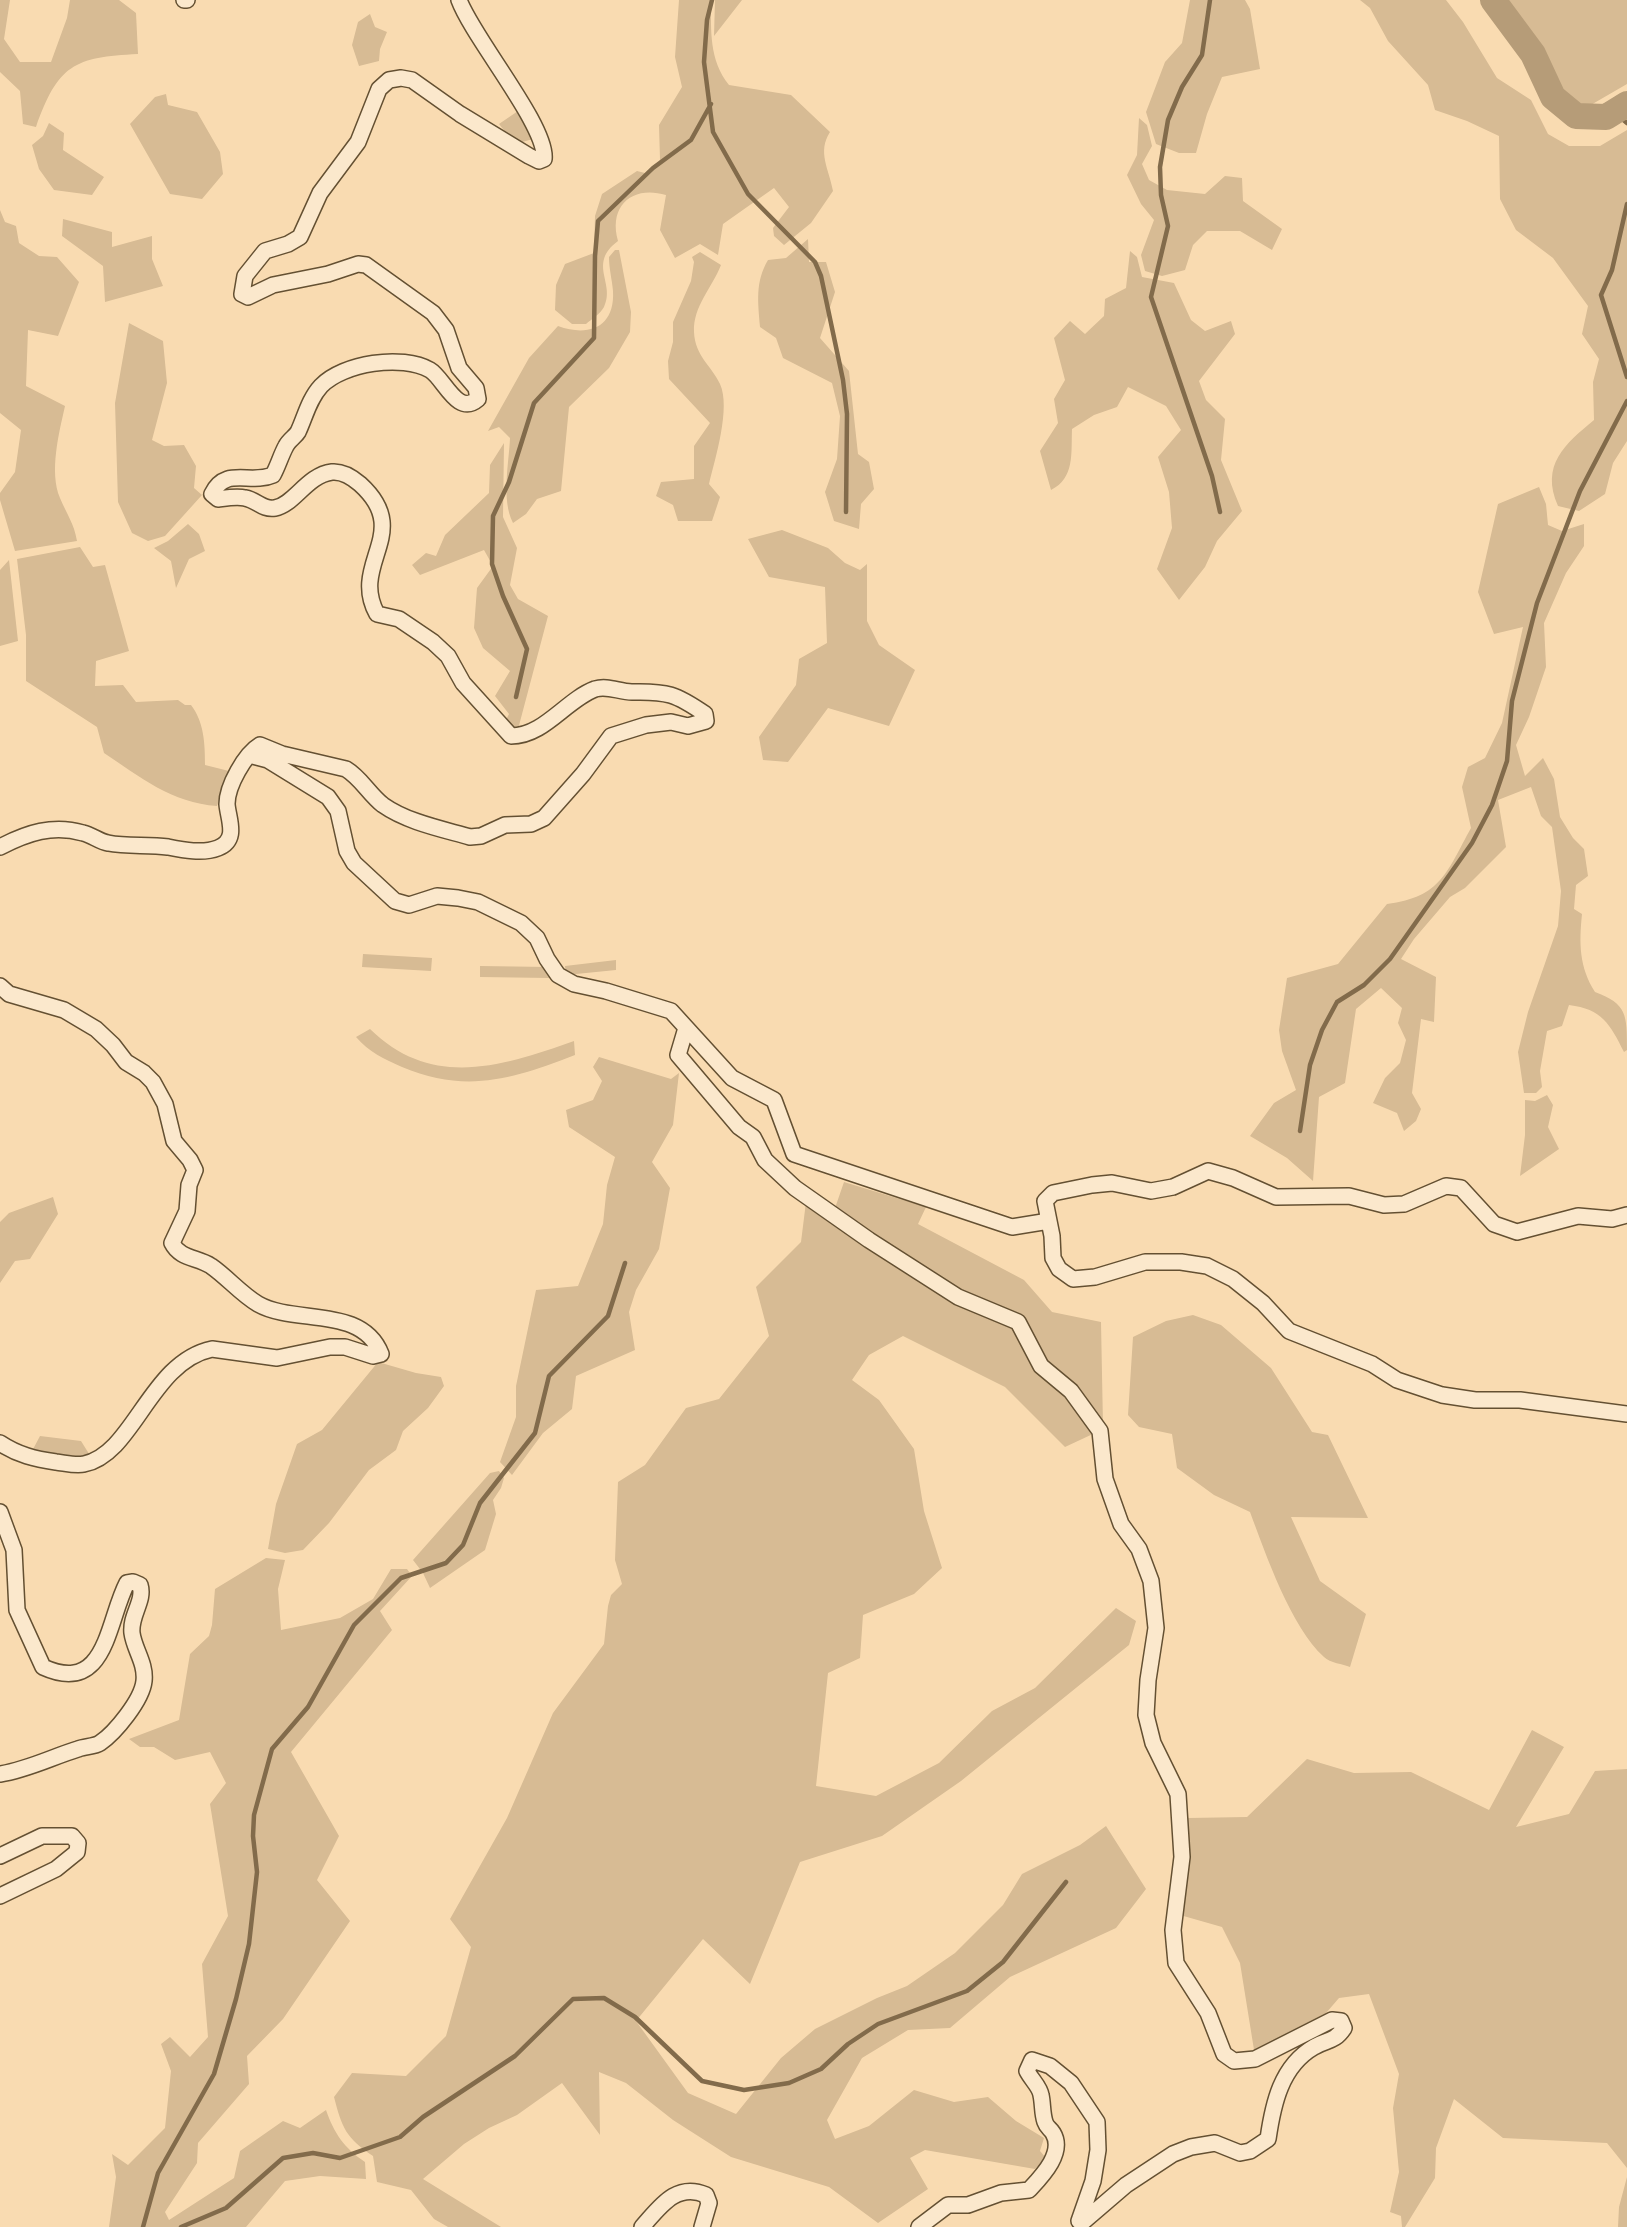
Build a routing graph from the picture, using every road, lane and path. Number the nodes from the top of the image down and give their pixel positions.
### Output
1 (459, 0) edge
2 (249, 755) junction
3 (0, 847) edge
4 (0, 986) edge
5 (686, 1028) junction
6 (1627, 1215) edge
7 (1049, 1221) junction
8 (1627, 1414) edge
9 (0, 1443) edge
10 (0, 1512) edge
11 (0, 1774) edge
12 (0, 1856) edge
13 (0, 1896) edge
14 (642, 2227) edge
15 (702, 2227) edge
16 (919, 2227) edge

1 - 2 street
2 - 3 street
2 - 5 street
4 - 9 street
5 - 7 street
5 - 16 street
6 - 7 street
7 - 8 street
10 - 11 street
12 - 13 street
14 - 15 street

